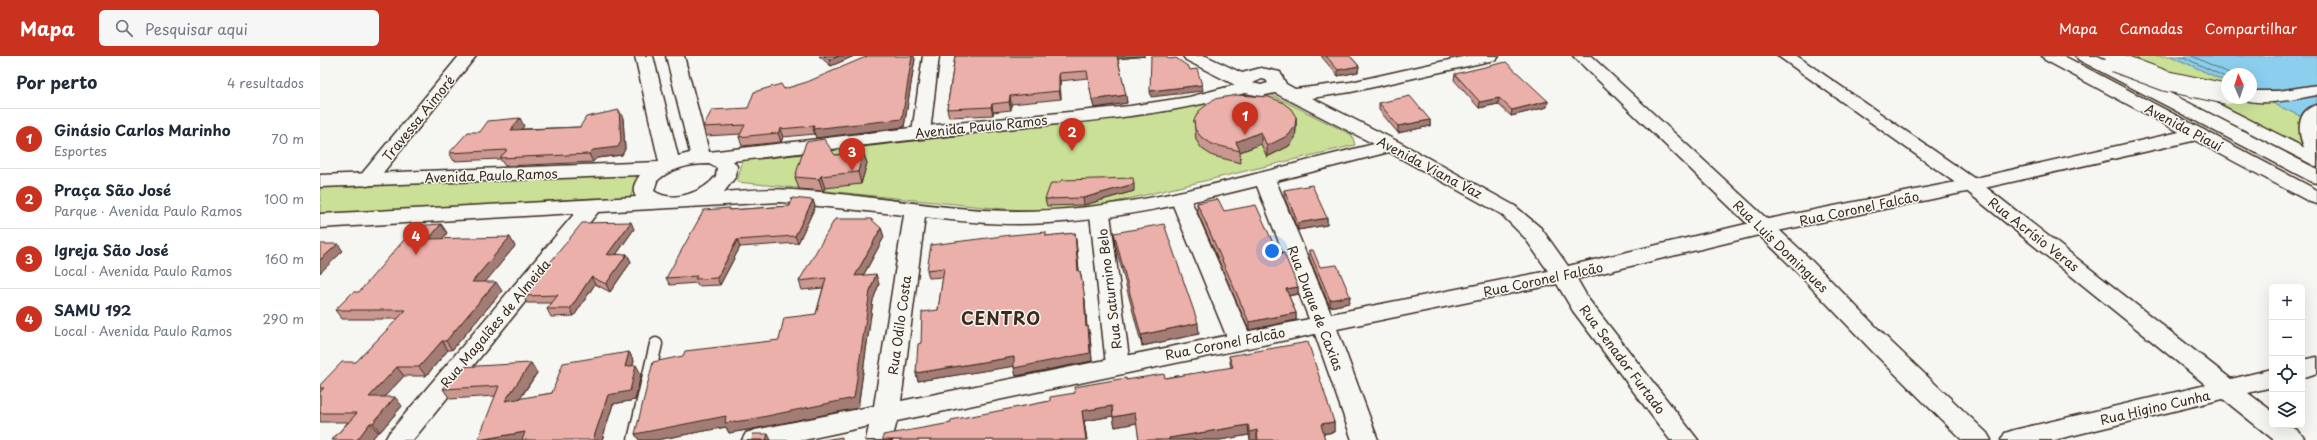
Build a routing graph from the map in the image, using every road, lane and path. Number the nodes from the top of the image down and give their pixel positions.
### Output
1 (468, 56) edge
2 (931, 56) edge
3 (1192, 56) edge
4 (1224, 56) edge
5 (1490, 56) edge
6 (1581, 56) edge
7 (1786, 56) edge
8 (2051, 56) edge
9 (2085, 56) edge
10 (2111, 58) edge
11 (677, 61) edge
12 (646, 65) edge
13 (1245, 84) junction
14 (1276, 85) junction
15 (2317, 90) edge
16 (2221, 93) edge
17 (2257, 96) edge
18 (2317, 111) edge
19 (921, 132) junction
20 (2197, 134) junction
21 (1392, 146) junction
22 (2317, 154) edge
23 (707, 158) junction
24 (2317, 162) edge
25 (666, 166) junction
26 (1264, 177) junction
27 (2317, 177) edge
28 (367, 180) junction
29 (320, 181) edge
30 (1971, 185) junction
31 (1180, 198) junction
32 (2317, 198) edge
33 (685, 201) junction
34 (661, 202) junction
35 (592, 206) junction
36 (915, 210) junction
37 (1100, 214) junction
38 (320, 221) edge
39 (1763, 227) junction
40 (1563, 275) junction
41 (1323, 324) junction
42 (1240, 340) junction
43 (656, 344) dead end
44 (1118, 365) junction
45 (2317, 365) edge
46 (2305, 368) edge
47 (2269, 379) edge
48 (2227, 390) junction
49 (886, 414) junction
50 (2269, 423) edge
51 (2276, 428) edge
52 (398, 440) edge
53 (634, 440) edge
54 (755, 440) edge
55 (879, 440) edge
56 (1365, 440) edge
57 (1685, 440) edge
58 (1978, 440) edge
59 (2014, 440) edge
60 (2292, 440) edge

1 - 28 street, Travessa Aimoré
2 - 19 street
3 - 13 street
4 - 14 street, Avenida Viana Vaz
5 - 14 street
6 - 39 street, Rua Luis Domingues
7 - 30 street, Rua Acrísio Veras
8 - 20 street, Avenida Piauí
9 - 27 street, Avenida Piauí
10 - 16 street, bridge
10 - 24 street
11 - 12 street
11 - 23 street
12 - 25 street
13 - 14 street
13 - 19 street, Avenida Paulo Ramos
14 - 21 street, Avenida Viana Vaz
15 - 17 street
18 - 22 street
19 - 23 street, Avenida Paulo Ramos
20 - 30 street, Rua Coronel Falcão
20 - 32 street, Avenida Piauí
21 - 26 street
21 - 40 street, Avenida Viana Vaz
23 - 25 street, Avenida Paulo Ramos
23 - 33 street
25 - 28 street, Avenida Paulo Ramos
25 - 34 street
26 - 31 street
26 - 41 street, Rua Duque de Caxias
28 - 29 street, Avenida Paulo Ramos
30 - 39 street, Rua Coronel Falcão
30 - 48 street, Rua Acrísio Veras
31 - 37 street
31 - 42 street
33 - 34 street
33 - 36 street
34 - 35 street
35 - 38 street
35 - 52 street, Rua Magalães de Almeida
36 - 37 street
36 - 49 street, Rua Odilo Costa
37 - 44 street, Rua Saturnino Belo
39 - 40 street, Rua Coronel Falcão
39 - 58 street, Rua Luis Domingues
40 - 41 street, Rua Coronel Falcão
40 - 57 street, Rua Senador Furtado
41 - 42 street, Rua Coronel Falcão
41 - 56 street, Rua Duque de Caxias
42 - 44 street, Rua Coronel Falcão
43 - 53 lane
44 - 49 street, Rua Coronel Falcão
45 - 46 street
47 - 48 street, Rua Higino Cunha
48 - 50 street, Rua Acrísio Veras
48 - 59 street, Rua Higino Cunha
49 - 54 street, Rua Coronel Falcão
49 - 55 street, Rua Odilo Costa
51 - 60 street, Rua Acrísio Veras

